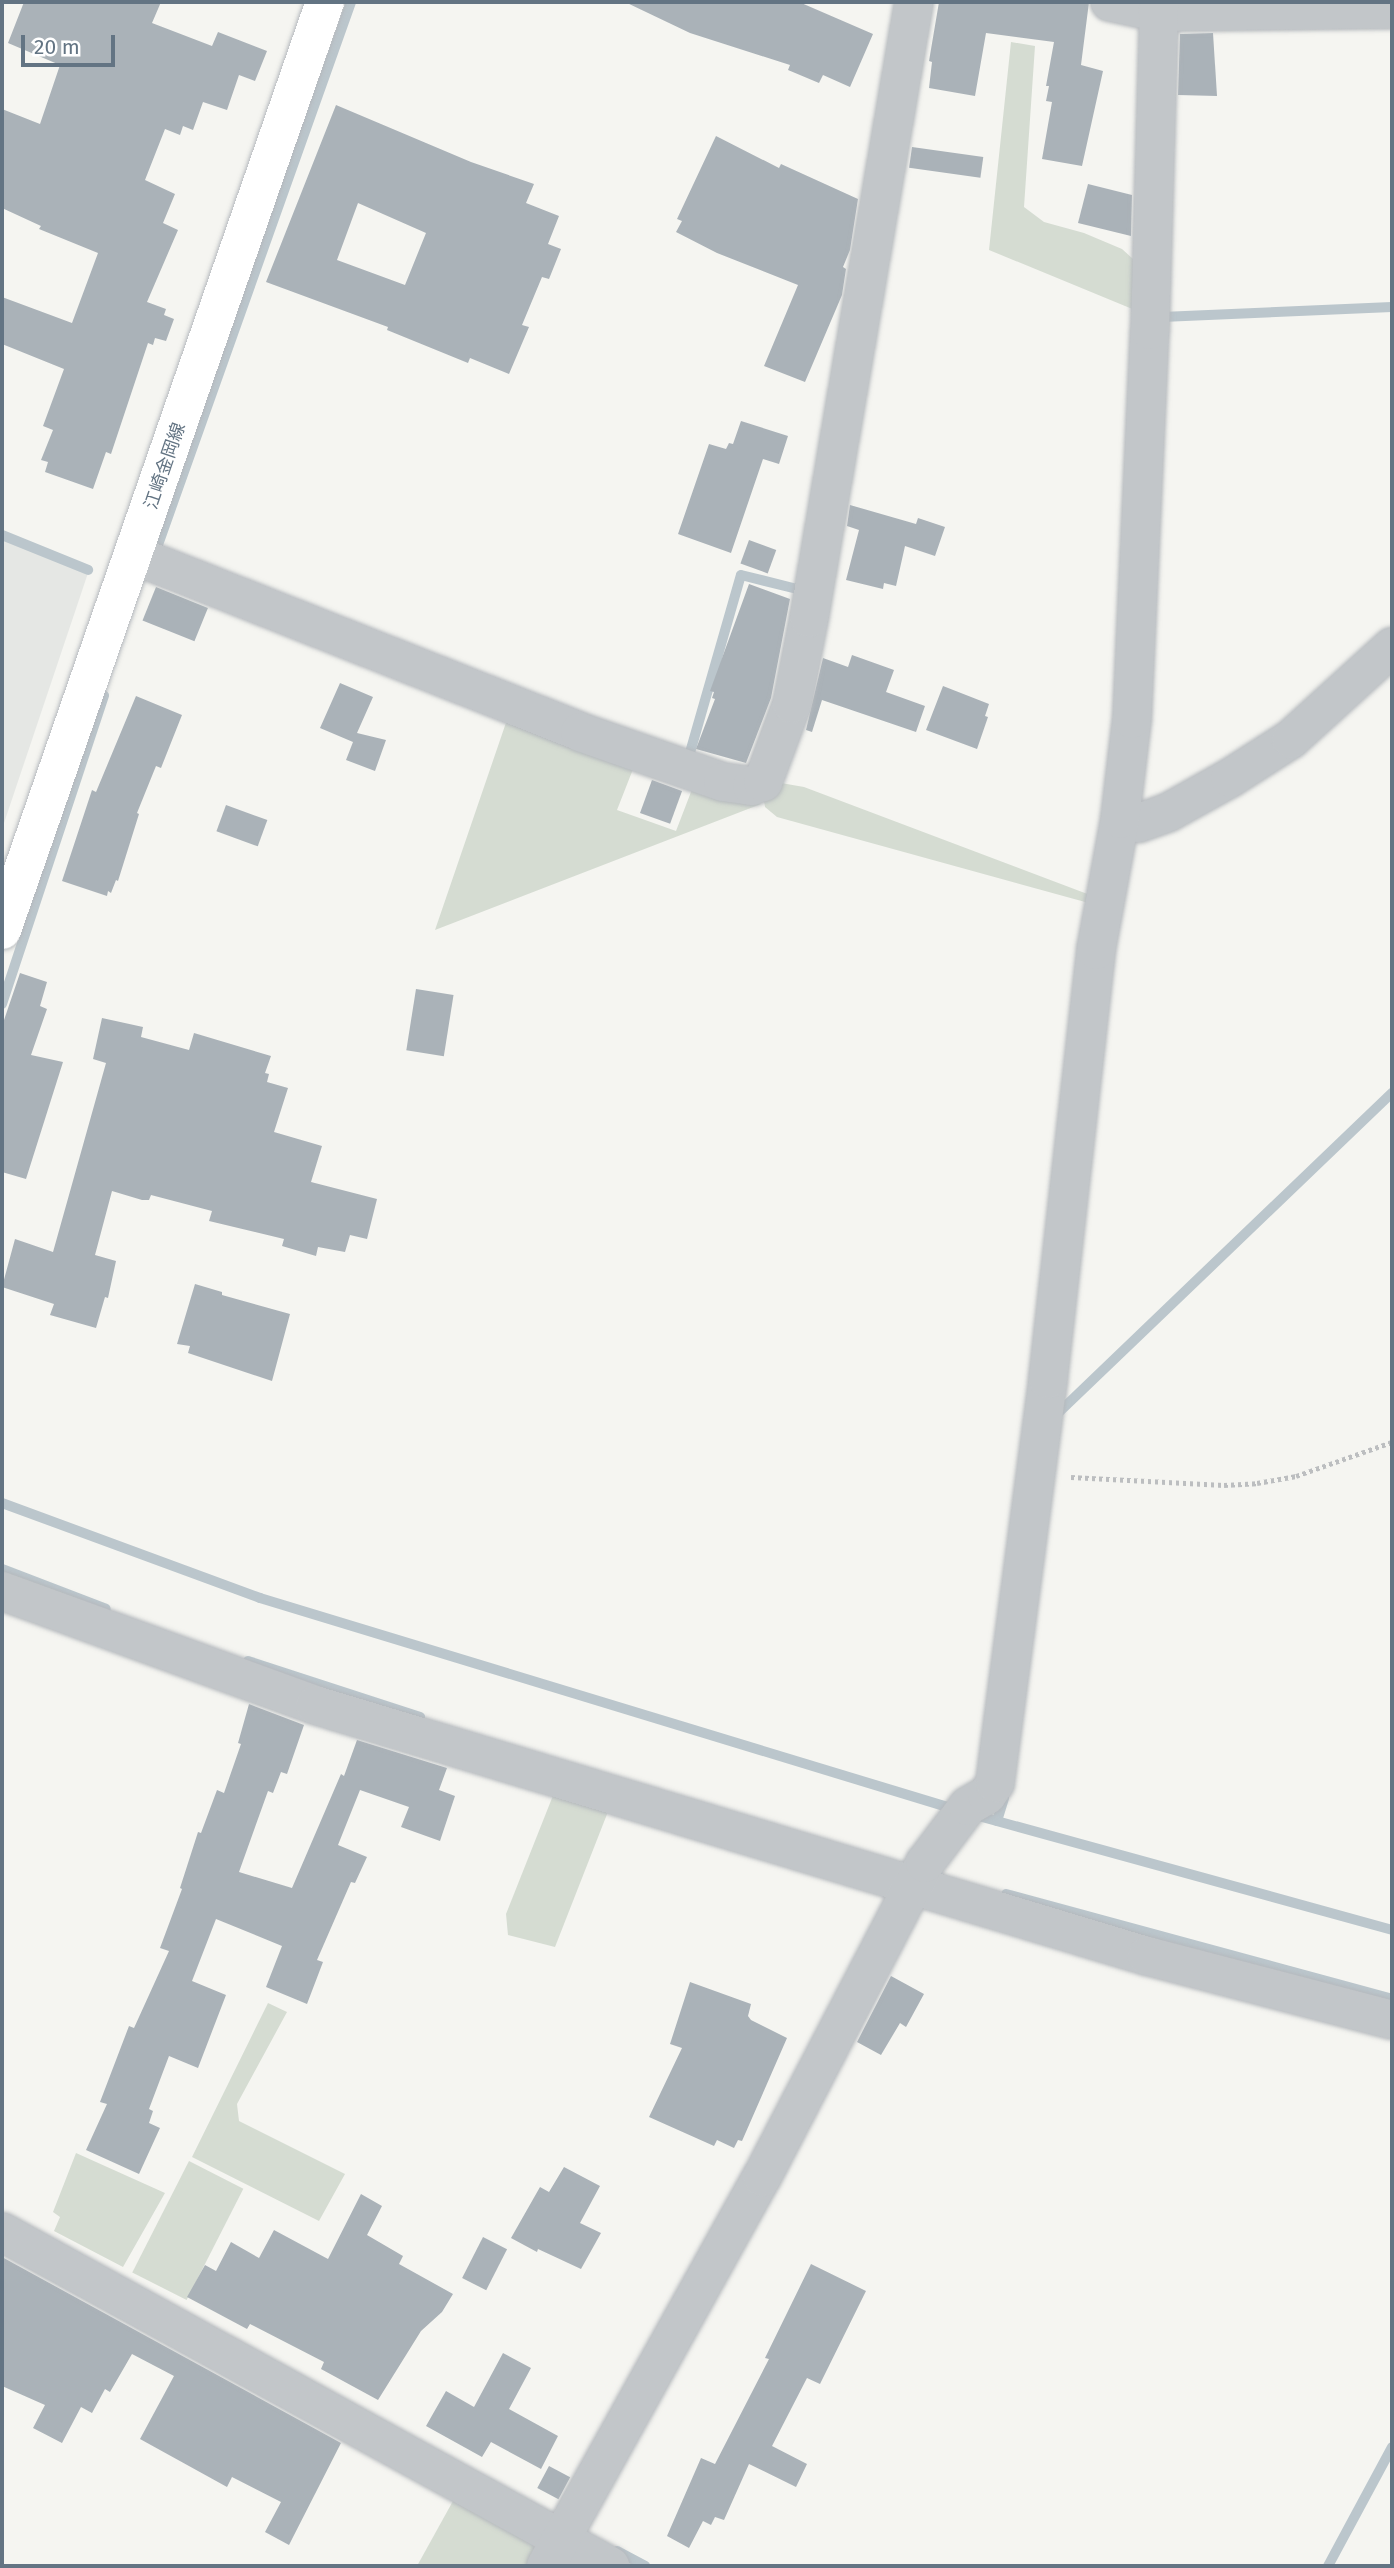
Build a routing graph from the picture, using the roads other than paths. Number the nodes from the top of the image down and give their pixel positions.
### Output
1 (326, 2) edge
2 (914, 2) edge
3 (1110, 2) edge
4 (1392, 9) edge
5 (1162, 10) edge
6 (145, 559) junction
7 (1392, 647) edge
8 (1129, 821) junction
9 (2, 930) edge
10 (2, 1591) edge
11 (912, 1885) junction
12 (1392, 2020) edge
13 (2, 2232) edge
14 (560, 2539) edge
15 (610, 2566) edge

1 - 6 main road, 江崎金岡線
2 - 6 street
3 - 5 street
4 - 5 street
5 - 8 street
6 - 9 main road, 江崎金岡線
7 - 8 street
8 - 11 street
10 - 11 street
11 - 12 street
11 - 14 street
13 - 14 street
14 - 15 street

